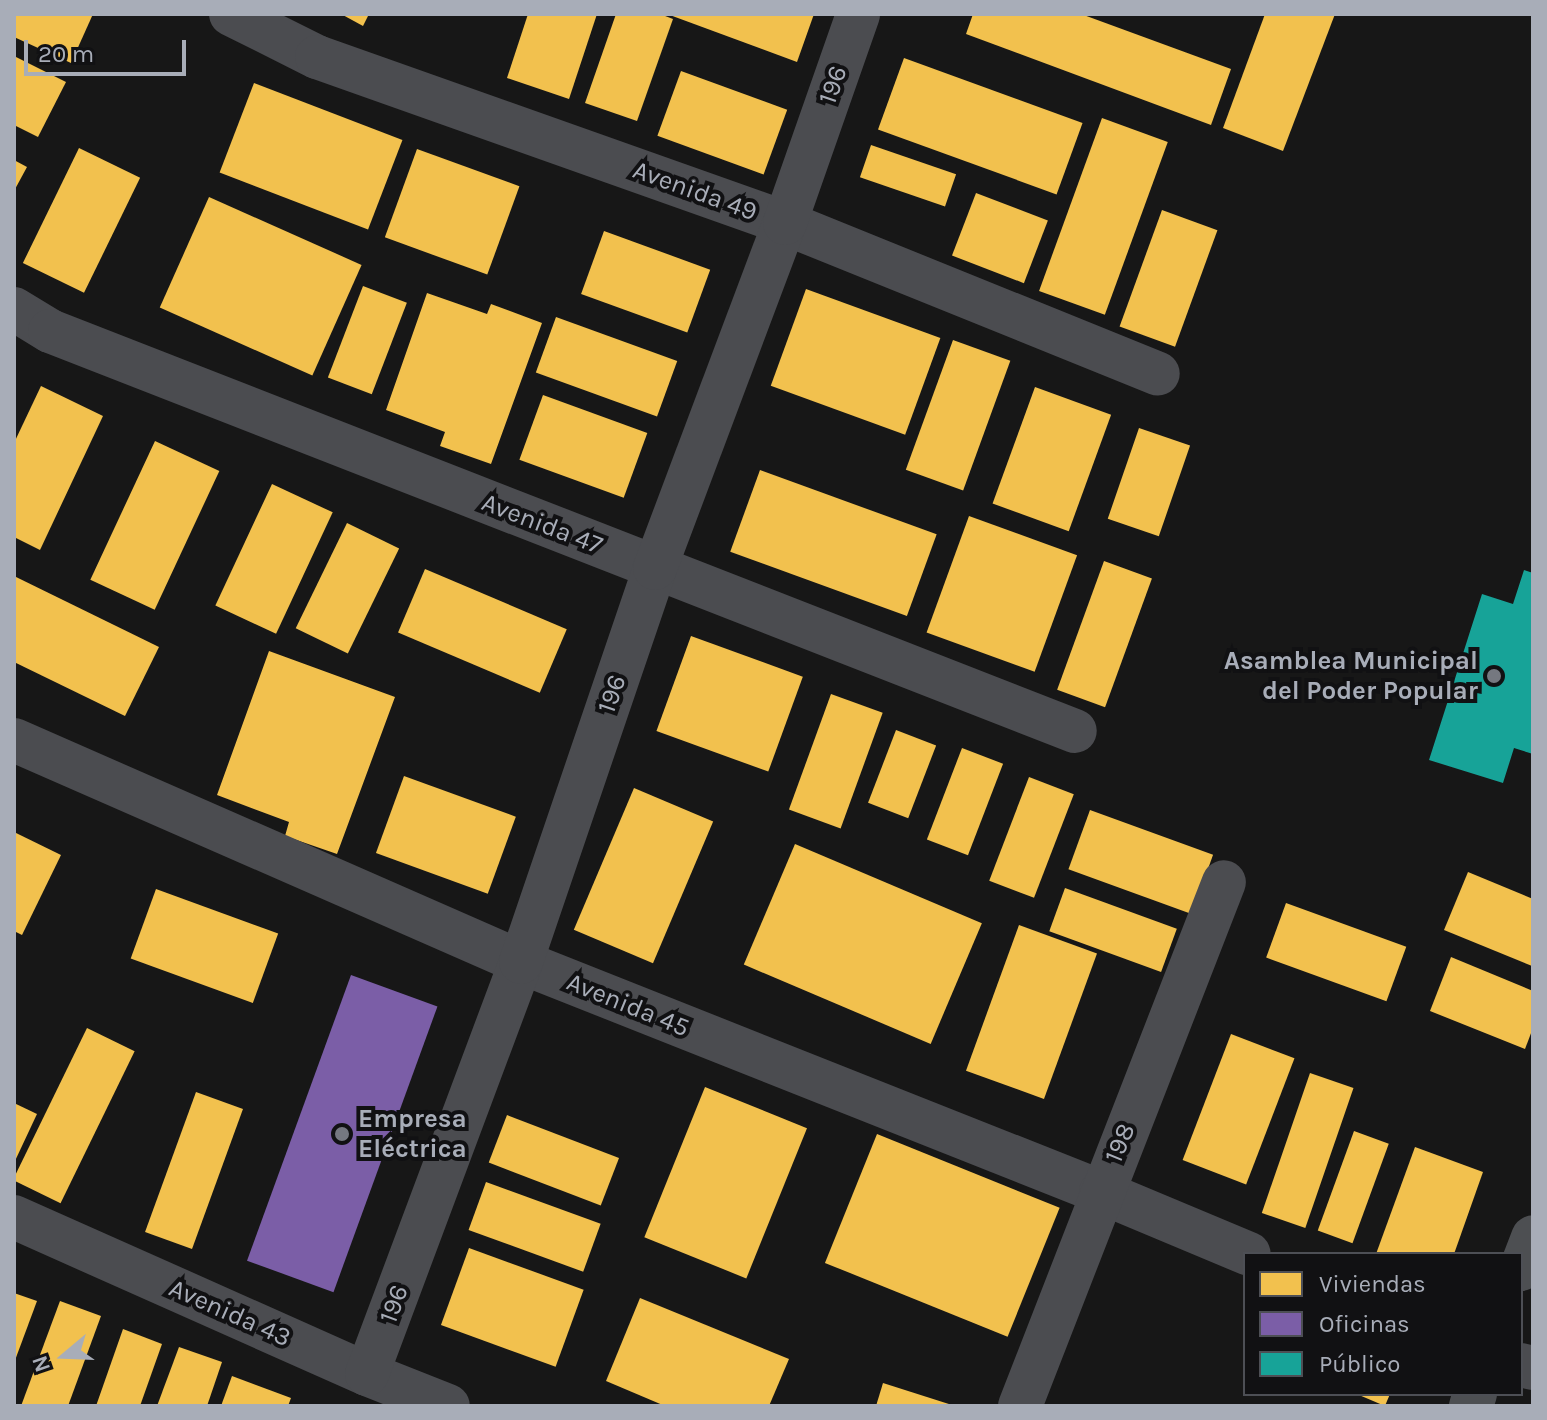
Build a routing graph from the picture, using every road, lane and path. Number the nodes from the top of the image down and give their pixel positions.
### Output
1 (231, 14) edge
2 (858, 14) edge
3 (785, 223) junction
4 (14, 309) edge
5 (1158, 374) dead end
6 (655, 568) junction
7 (1075, 731) dead end
8 (14, 740) edge
9 (1224, 882) dead end
10 (521, 962) junction
11 (1101, 1192) junction
12 (14, 1217) edge
13 (1533, 1237) edge
14 (1244, 1252) edge
15 (1523, 1264) edge
16 (367, 1374) junction
17 (448, 1406) edge
18 (1020, 1406) edge

1 - 3 street, Avenida 49
2 - 3 street, 196
3 - 5 street, Avenida 49
3 - 6 street, 196
4 - 6 street, Avenida 47
6 - 7 street, Avenida 47
6 - 10 street, 196
8 - 10 street, Avenida 45
9 - 11 street, 198
10 - 11 street, Avenida 45
10 - 16 street, 196
11 - 14 street, Avenida 45
11 - 18 street, 198
12 - 16 street, Avenida 43
13 - 15 main road
16 - 17 street, Avenida 43

